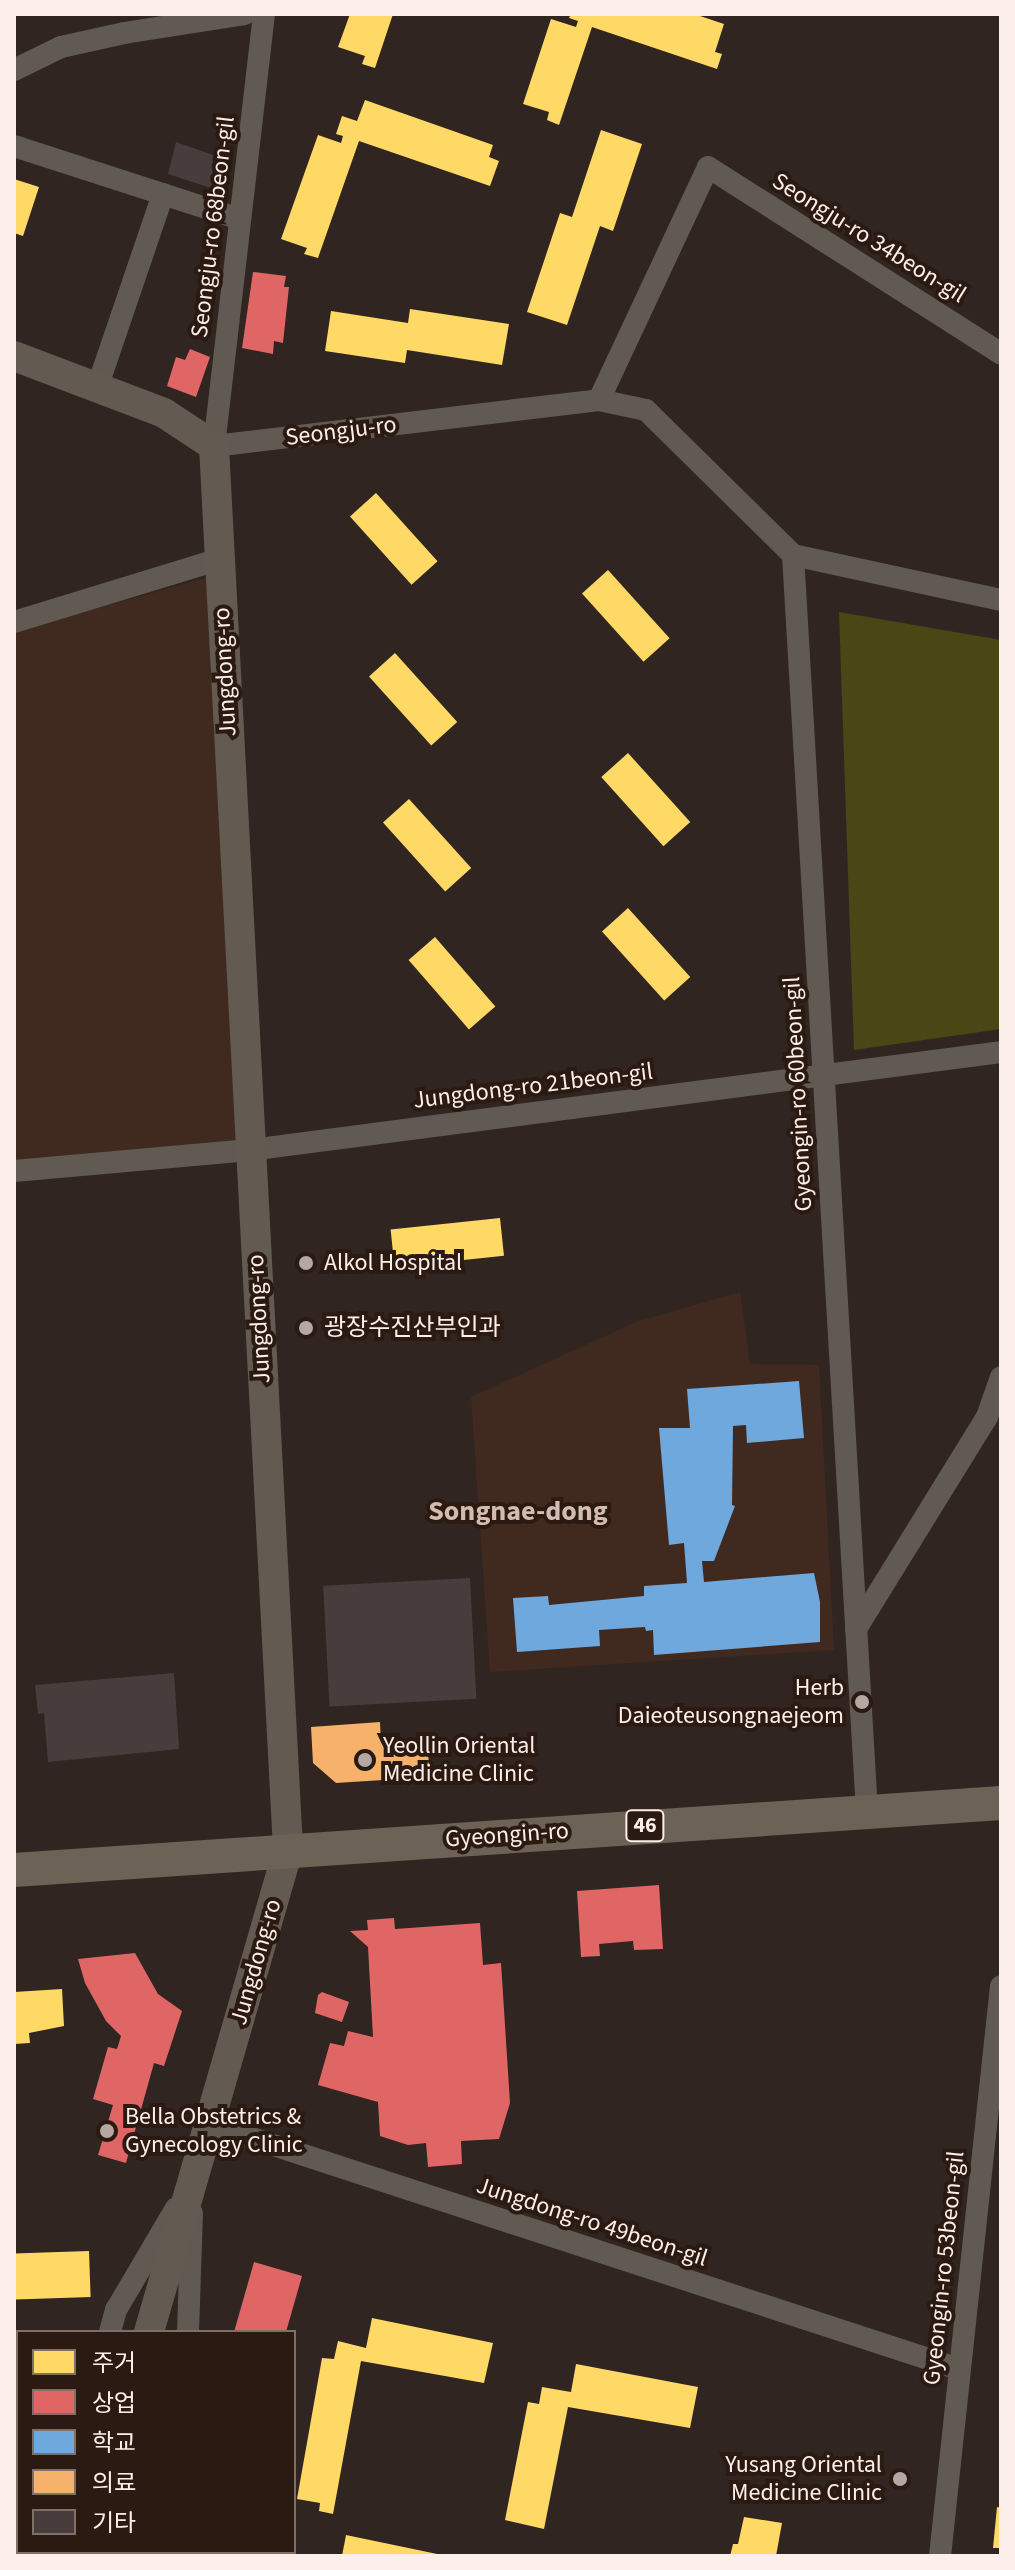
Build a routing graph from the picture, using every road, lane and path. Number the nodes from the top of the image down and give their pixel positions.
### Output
1 (245, 14) edge
2 (264, 14) edge
3 (14, 70) edge
4 (14, 146) edge
5 (163, 194) junction
6 (240, 219) junction
7 (1001, 354) edge
8 (14, 356) edge
9 (97, 388) junction
10 (599, 400) junction
11 (214, 446) junction
12 (793, 555) junction
13 (220, 559) junction
14 (1001, 600) edge
15 (14, 622) edge
16 (1001, 1052) edge
17 (823, 1075) junction
18 (250, 1150) junction
19 (14, 1171) edge
20 (1001, 1377) edge
21 (856, 1629) junction
22 (1001, 1803) edge
23 (867, 1811) junction
24 (288, 1850) junction
25 (14, 1870) edge
26 (1001, 1986) edge
27 (209, 2124) junction
28 (193, 2180) junction
29 (111, 2330) edge
30 (150, 2330) edge
31 (188, 2330) edge
32 (959, 2369) junction
33 (940, 2556) edge

1 - 3 street
2 - 6 street, Seongju-ro 68beon-gil
4 - 5 street
5 - 6 street
5 - 9 street
6 - 11 street, Seongju-ro 68beon-gil
7 - 10 street, Seongju-ro 34beon-gil
8 - 9 street
9 - 11 street
10 - 11 street, Seongju-ro
10 - 12 street, Seongju-ro
11 - 13 street, Jungdong-ro
12 - 14 street
12 - 17 street, Gyeongin-ro 60beon-gil
13 - 15 street
13 - 18 street, Jungdong-ro
16 - 17 street, Jungdong-ro 21beon-gil
17 - 18 street, Jungdong-ro 21beon-gil
17 - 21 street, Gyeongin-ro 60beon-gil
18 - 19 street, Jungdong-ro 21beon-gil
18 - 24 street, Jungdong-ro
20 - 21 street
21 - 23 street, Gyeongin-ro 60beon-gil
22 - 23 main road, Gyeongin-ro / 46
23 - 24 main road, Gyeongin-ro / 46
24 - 25 main road, Gyeongin-ro / 46
24 - 27 street, Jungdong-ro
26 - 32 street, Gyeongin-ro 53beon-gil
27 - 28 street, Jungdong-ro
27 - 32 street, Jungdong-ro 49beon-gil
28 - 29 street, Jungdong-ro
28 - 30 street, Jungdong-ro
28 - 31 street, Jungdong-ro
32 - 33 street, Gyeongin-ro 53beon-gil

